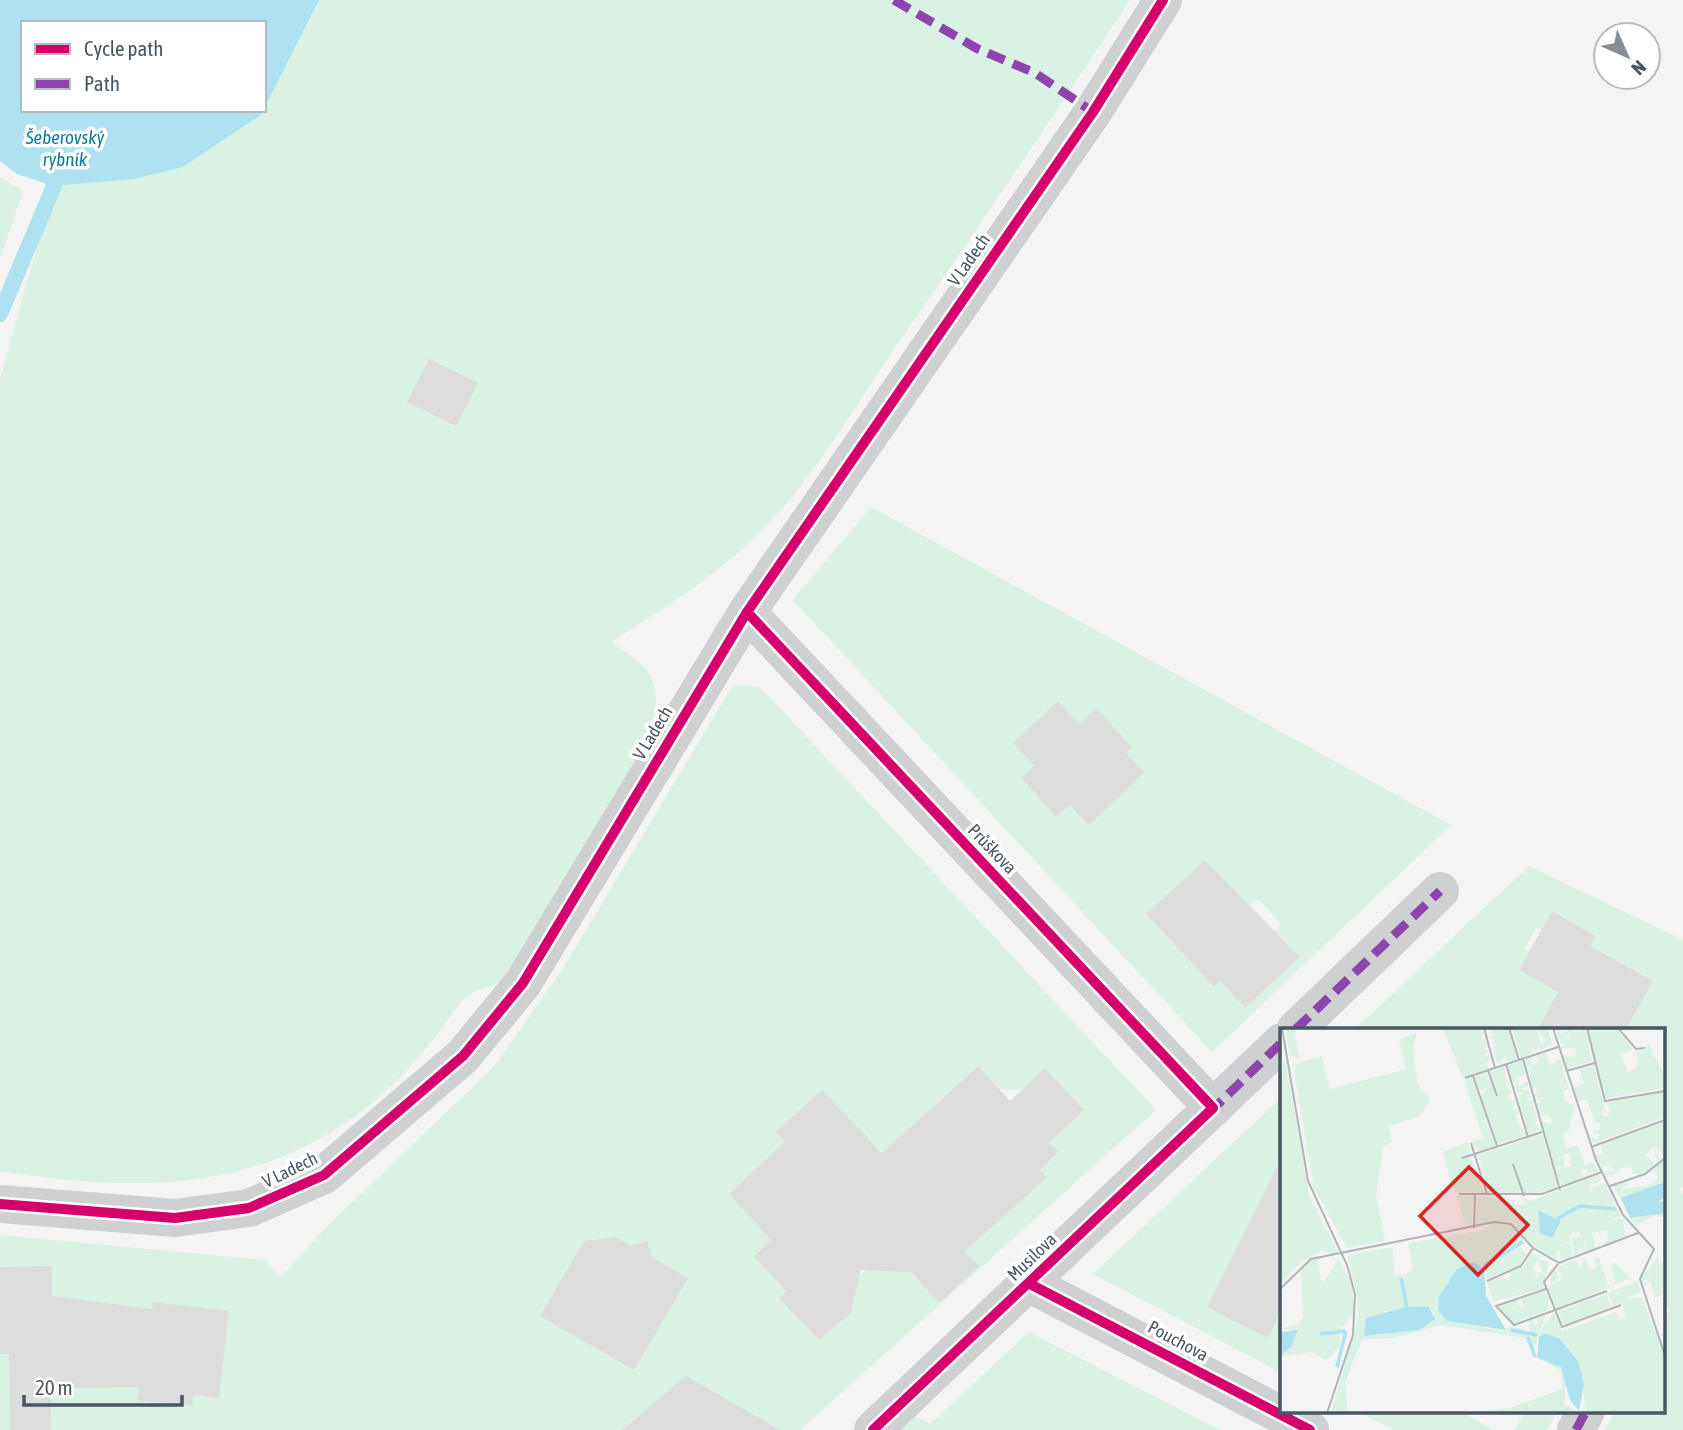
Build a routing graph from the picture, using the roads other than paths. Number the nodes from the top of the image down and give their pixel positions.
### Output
1 (1163, 0) edge
2 (747, 612) junction
3 (1440, 891) dead end
4 (1297, 1028) edge
5 (1280, 1044) edge
6 (1213, 1108) junction
7 (0, 1204) edge
8 (1030, 1283) junction
9 (1585, 1412) edge
10 (873, 1430) edge
11 (1310, 1430) edge
12 (1576, 1430) edge

1 - 2 street, V Ladech
2 - 6 street, Průškova
2 - 7 street, V Ladech
3 - 4 street
5 - 6 street, Musilova
6 - 8 street, Musilova
8 - 10 street, Musilova
8 - 11 street, Pouchova
9 - 12 street

